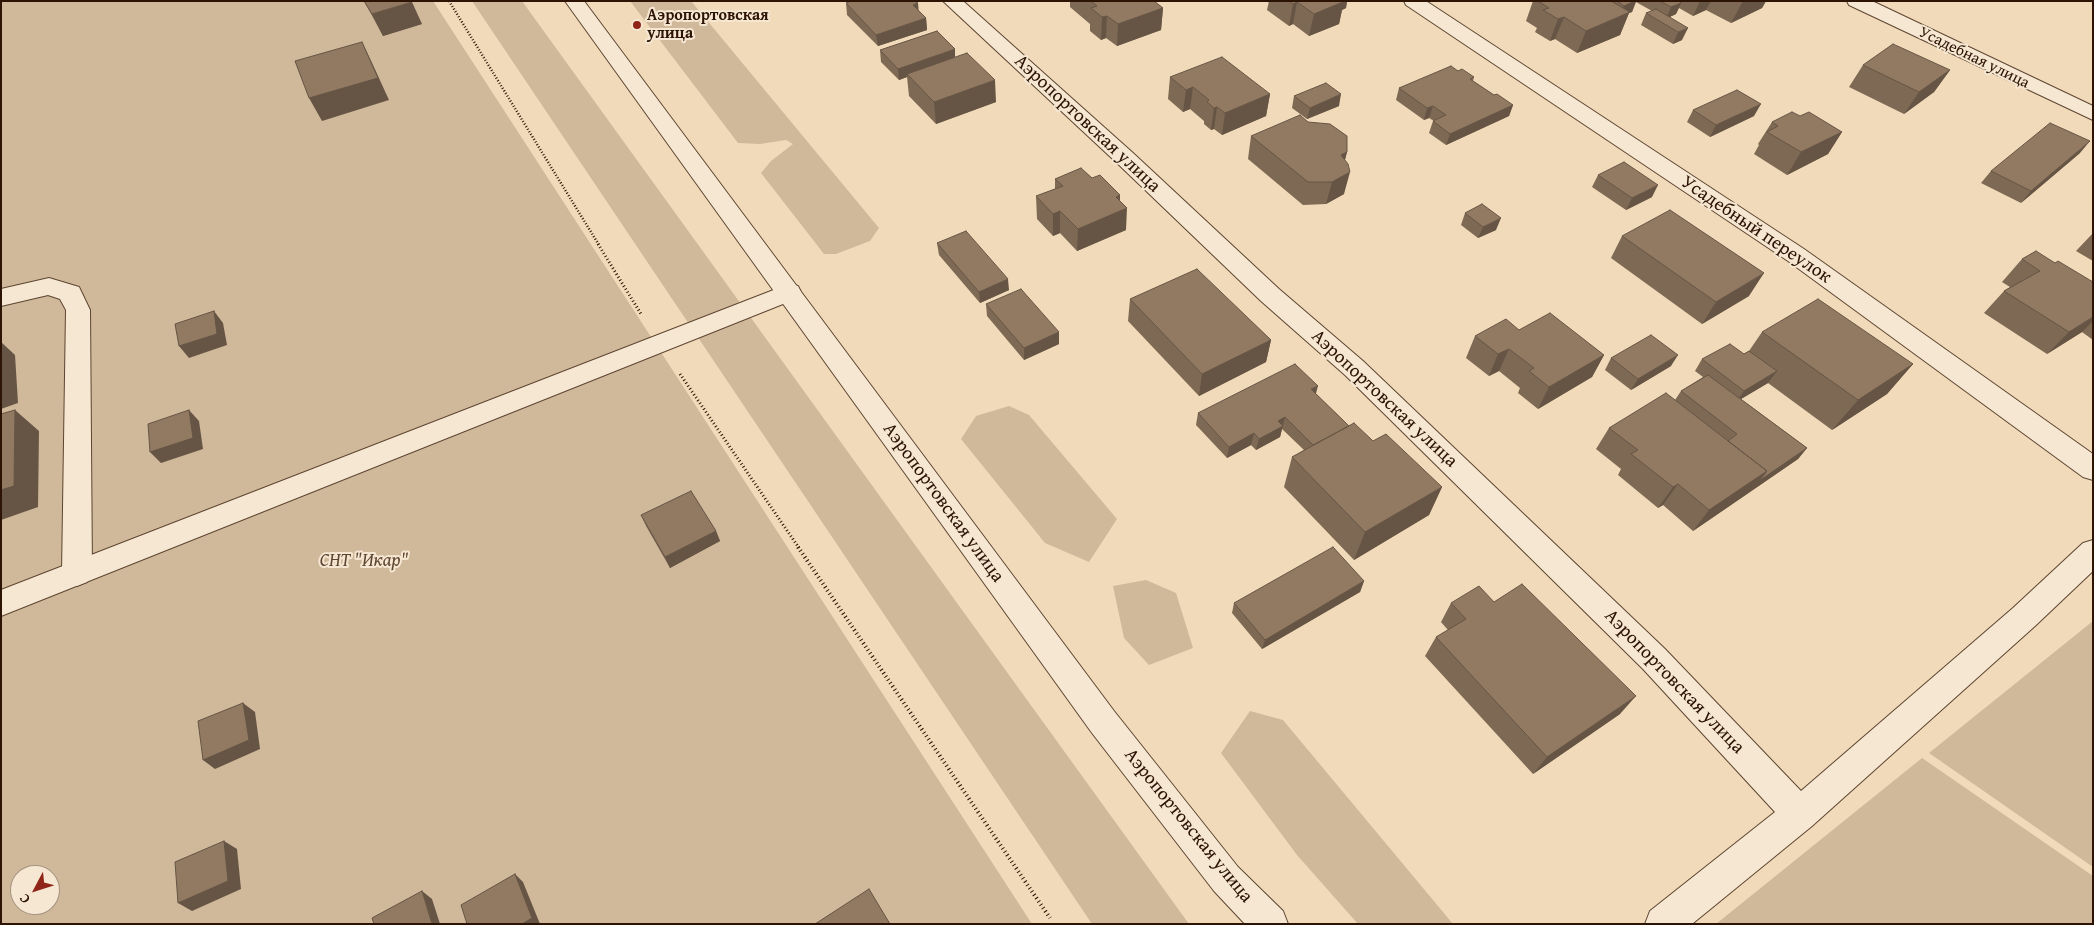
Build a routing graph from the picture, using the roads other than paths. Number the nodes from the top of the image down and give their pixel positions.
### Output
1 (574, 1) edge
2 (952, 1) edge
3 (1412, 1) edge
4 (1856, 1) edge
5 (2093, 114) edge
6 (789, 292) junction
7 (1, 298) edge
8 (2093, 469) edge
9 (2093, 552) edge
10 (77, 573) junction
11 (1, 604) edge
12 (1800, 814) junction
13 (1270, 924) edge
14 (1664, 924) edge

1 - 6 street, Аэропортовская улица
2 - 12 street, Аэропортовская улица
3 - 8 street, Усадебный переулок
4 - 5 street, Усадебная улица
6 - 10 street
6 - 13 street, Аэропортовская улица
7 - 10 street
9 - 12 street
10 - 11 street
12 - 14 street

